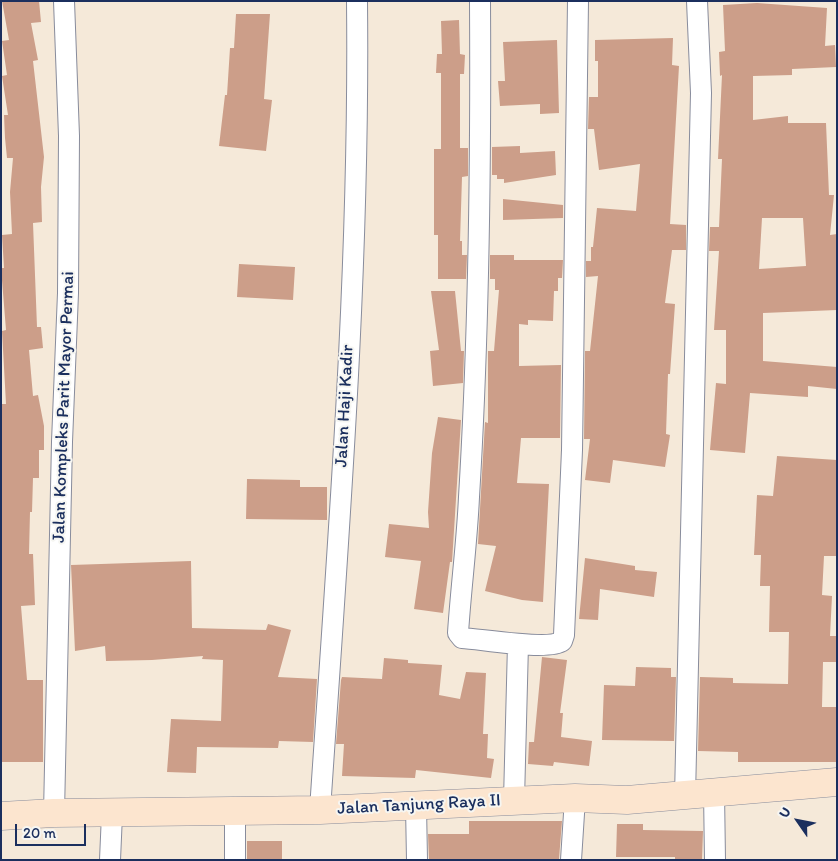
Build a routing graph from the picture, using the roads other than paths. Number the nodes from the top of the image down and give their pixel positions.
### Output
1 (64, 1) edge
2 (356, 1) edge
3 (480, 1) edge
4 (578, 1) edge
5 (697, 1) edge
6 (518, 644) junction
7 (837, 782) edge
8 (714, 792) junction
9 (685, 796) junction
10 (575, 798) junction
11 (514, 800) junction
12 (416, 806) junction
13 (320, 810) junction
14 (235, 811) junction
15 (54, 813) junction
16 (112, 814) junction
17 (1, 816) edge
18 (110, 860) edge
19 (235, 860) edge
20 (417, 860) edge
21 (572, 860) edge
22 (715, 860) edge

1 - 15 street, Jalan Kompleks Parit Mayor Permai
2 - 13 street, Jalan Haji Kadir
3 - 6 street
4 - 6 street
5 - 9 street
6 - 11 street
7 - 8 street, Jalan Tanjung Raya II
8 - 9 street, Jalan Tanjung Raya II
8 - 22 street
9 - 10 street, Jalan Tanjung Raya II
10 - 11 street, Jalan Tanjung Raya II
10 - 21 street
11 - 12 street, Jalan Tanjung Raya II
12 - 13 street, Jalan Tanjung Raya II
12 - 20 street
13 - 14 street, Jalan Tanjung Raya II
14 - 16 street, Jalan Tanjung Raya II
14 - 19 street
15 - 16 street, Jalan Tanjung Raya II
15 - 17 street, Jalan Tanjung Raya II
16 - 18 street

